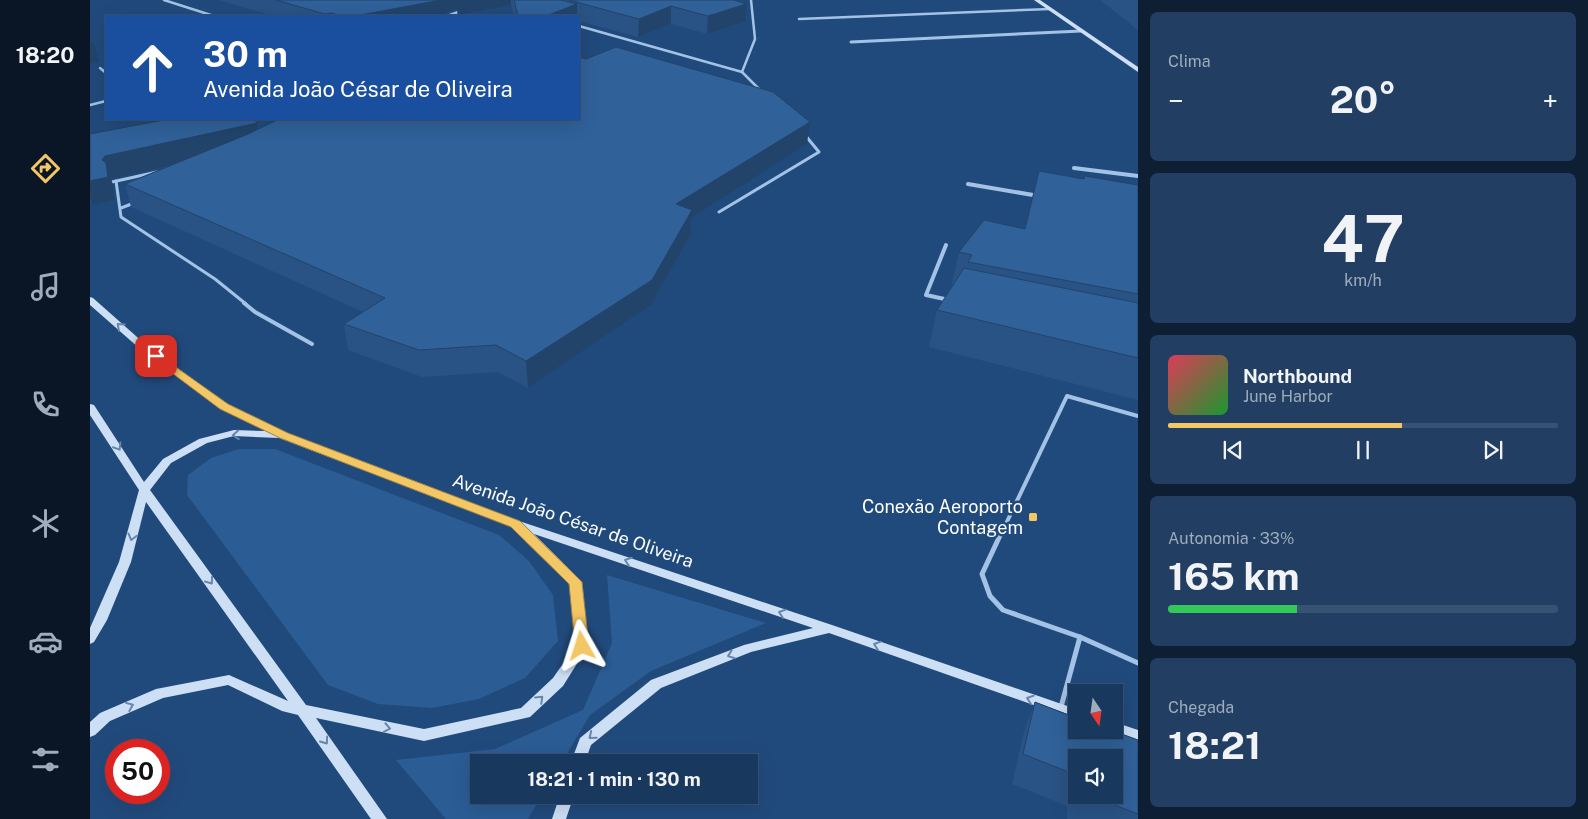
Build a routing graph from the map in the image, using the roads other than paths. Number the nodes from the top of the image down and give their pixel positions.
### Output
1 (164, 0) edge
2 (751, 0) edge
3 (1037, 0) edge
4 (1050, 9) junction
5 (464, 10) dead end
6 (211, 15) edge
7 (450, 15) edge
8 (799, 19) dead end
9 (580, 26) edge
10 (1082, 31) junction
11 (851, 42) dead end
12 (100, 68) dead end
13 (1138, 70) edge
14 (105, 72) edge
15 (742, 72) junction
16 (762, 92) edge
17 (105, 100) edge
18 (90, 104) edge
19 (802, 132) edge
20 (1074, 168) dead end
21 (158, 172) edge
22 (1138, 176) edge
23 (968, 184) dead end
24 (1044, 197) edge
25 (139, 200) edge
26 (120, 208) junction
27 (719, 212) dead end
28 (946, 245) dead end
29 (90, 300) edge
30 (954, 301) edge
31 (312, 344) dead end
32 (90, 407) edge
33 (1138, 416) edge
34 (284, 436) junction
35 (144, 490) junction
36 (515, 524) junction
37 (828, 628) junction
38 (1080, 637) junction
39 (90, 639) edge
40 (1138, 663) edge
41 (1060, 709) junction
42 (304, 712) junction
43 (1068, 712) edge
44 (1123, 731) edge
45 (90, 732) edge
46 (1138, 736) edge
47 (581, 754) edge
48 (564, 804) edge
49 (380, 819) edge
50 (559, 819) edge

1 - 6 lane
2 - 15 lane
3 - 4 main road
4 - 8 lane
4 - 10 main road
5 - 7 lane
9 - 15 lane
10 - 11 street
10 - 13 main road
12 - 14 lane
15 - 16 lane
17 - 18 lane
19 - 27 lane
20 - 22 street
21 - 26 lane
23 - 24 street
25 - 26 lane
26 - 31 lane
28 - 30 street
34 -> 29 main road, Avenida João César de Oliveira
32 -> 35 main road
33 - 38 lane
34 -> 35 main road
34 - 36 main road, Avenida João César de Oliveira
35 -> 39 main road
35 -> 42 main road
37 -> 36 main road, Avenida João César de Oliveira
42 -> 36 main road
41 -> 37 main road, Avenida João César de Oliveira
37 -> 47 main road
38 - 40 lane
38 - 41 lane
41 - 43 main road, Avenida João César de Oliveira
45 -> 42 main road
42 -> 49 main road
44 - 46 main road
48 - 50 main road

